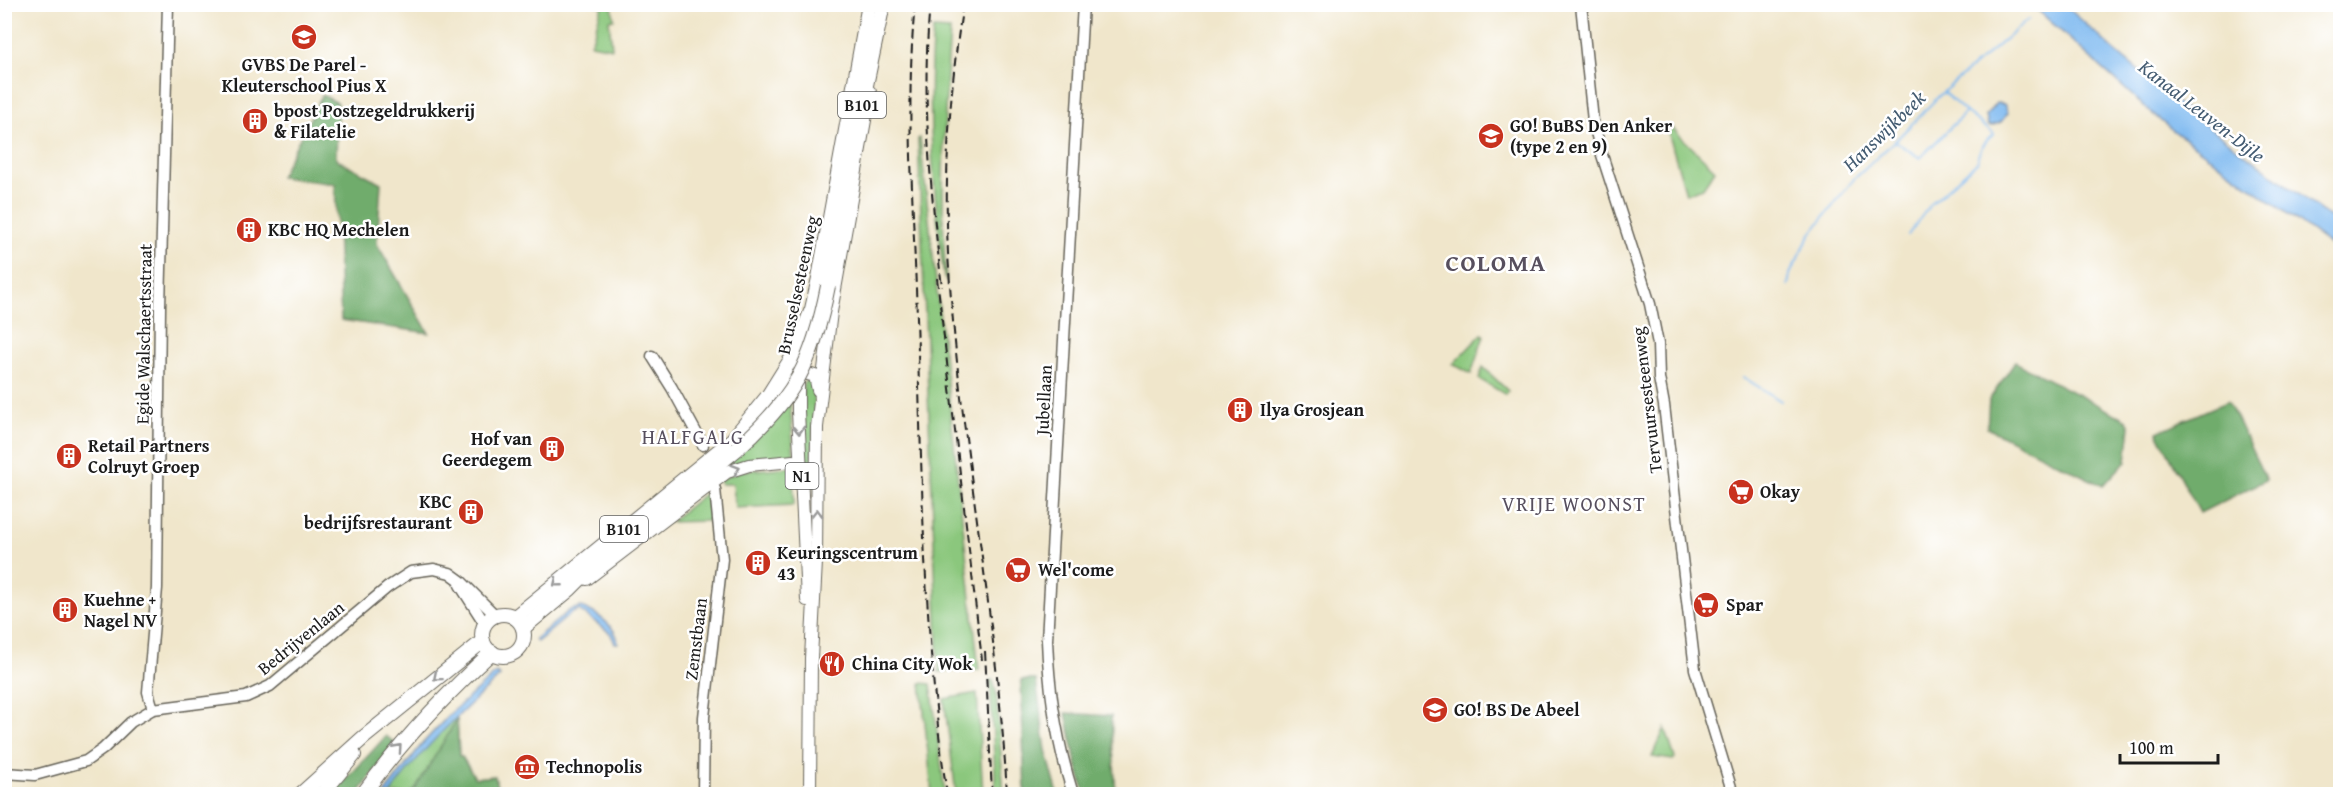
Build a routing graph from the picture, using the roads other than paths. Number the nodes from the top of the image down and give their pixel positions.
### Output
1 (168, 4) edge
2 (869, 4) edge
3 (883, 4) edge
4 (1083, 4) edge
5 (1581, 4) edge
6 (878, 31) junction
7 (864, 137) joint
8 (812, 309) junction
9 (804, 352) junction
10 (655, 355) dead end
11 (825, 357) junction
12 (798, 376) junction
13 (817, 428) junction
14 (703, 445) dead end
15 (734, 445) junction
16 (801, 469) junction
17 (715, 489) dead end
18 (811, 576) junction
19 (570, 589) junction
20 (490, 619) junction
21 (519, 623) junction
22 (483, 640) junction
23 (492, 652) junction
24 (153, 709) junction
25 (377, 728) junction
26 (4, 773) edge
27 (301, 795) edge
28 (322, 795) edge
29 (363, 795) edge
30 (704, 795) edge
31 (810, 795) edge
32 (1073, 795) edge
33 (1733, 795) edge

1 - 24 street, Egide Walschaertsstraat
2 - 8 highway, Brusselsesteenweg / B101
3 - 6 highway, Brusselsesteenweg / B101
4 - 32 street, Jubellaan
5 - 33 street, Tervuursesteenweg
6 - 7 main road, Brusselsesteenweg / B101
6 - 15 highway, B101, bridge
7 - 11 main road, Brusselsesteenweg / N1
8 - 9 main road, Brusselsesteenweg / N1
8 - 15 highway, B101
9 - 11 main road
9 - 12 main road, Brusselsesteenweg / N1
10 - 14 street
11 - 13 main road, Brusselsesteenweg / N1
12 - 13 main road
12 - 15 main road
12 -> 16 main road, Brusselsesteenweg / N1
18 -> 13 main road, Brusselsesteenweg / N1
15 - 19 highway, B101
15 -> 21 highway, B101
16 - 18 main road, Brusselsesteenweg / N1
19 -> 16 main road, B101
17 - 30 street, Zemstbaan
18 - 31 main road, Brusselsesteenweg / N1
19 - 21 highway, B101
20 - 21 highway
20 - 22 highway
20 - 24 street, Bedrijvenlaan
21 - 23 highway, B101
22 - 23 highway
22 -> 25 highway
29 -> 23 highway
24 - 26 street
25 - 27 highway
25 - 28 highway

